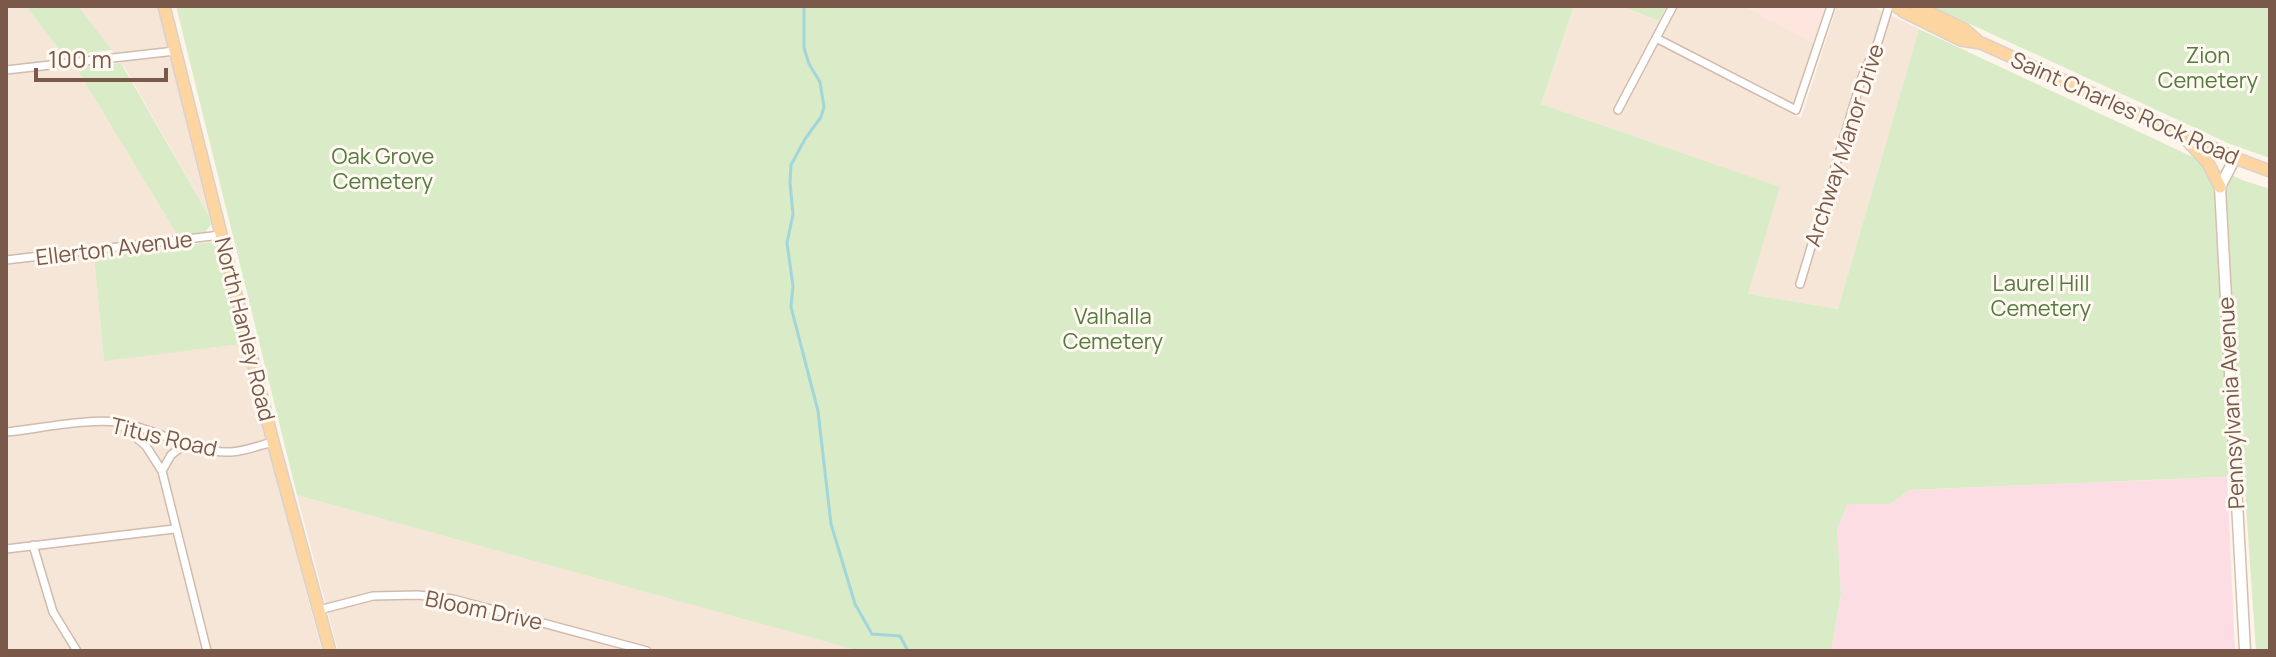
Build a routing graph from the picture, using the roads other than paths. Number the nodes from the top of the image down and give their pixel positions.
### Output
1 (164, 6) edge
2 (1673, 6) edge
3 (1831, 6) edge
4 (1889, 6) edge
5 (1896, 6) edge
6 (1916, 6) edge
7 (1656, 38) junction
8 (1981, 43) junction
9 (175, 51) junction
10 (6, 70) edge
11 (1618, 110) dead end
12 (2182, 134) junction
13 (2235, 158) junction
14 (2270, 171) edge
15 (2220, 187) junction
16 (221, 235) junction
17 (6, 260) edge
18 (1800, 284) dead end
19 (117, 422) junction
20 (6, 432) edge
21 (273, 442) junction
22 (185, 444) junction
23 (162, 471) junction
24 (174, 529) junction
25 (33, 545) junction
26 (6, 549) edge
27 (319, 610) junction
28 (77, 651) edge
29 (207, 651) edge
30 (330, 651) edge
31 (647, 651) edge
32 (2245, 651) edge

1 - 9 main road, North Hanley Road
2 - 7 street
3 - 7 street
4 - 18 street, Archway Manor Drive
5 - 8 main road, Saint Charles Rock Road
6 - 8 main road, Saint Charles Rock Road
7 - 11 street
8 - 12 main road, Saint Charles Rock Road
9 - 10 street
9 - 16 main road, North Hanley Road
12 - 13 main road, Saint Charles Rock Road
12 - 15 main road
13 - 14 main road, Saint Charles Rock Road
13 - 15 street
15 - 32 street, Pennsylvania Avenue
16 - 17 street, Ellerton Avenue
16 - 21 main road, North Hanley Road
19 - 20 street, Titus Road
19 - 22 street, Titus Road
19 - 23 street
21 - 22 street, Titus Road
21 - 27 main road, North Hanley Road
22 - 23 street
23 - 24 street
24 - 25 street
24 - 29 street
25 - 26 street
25 - 28 street
27 - 30 main road, North Hanley Road
27 - 31 street, Bloom Drive

